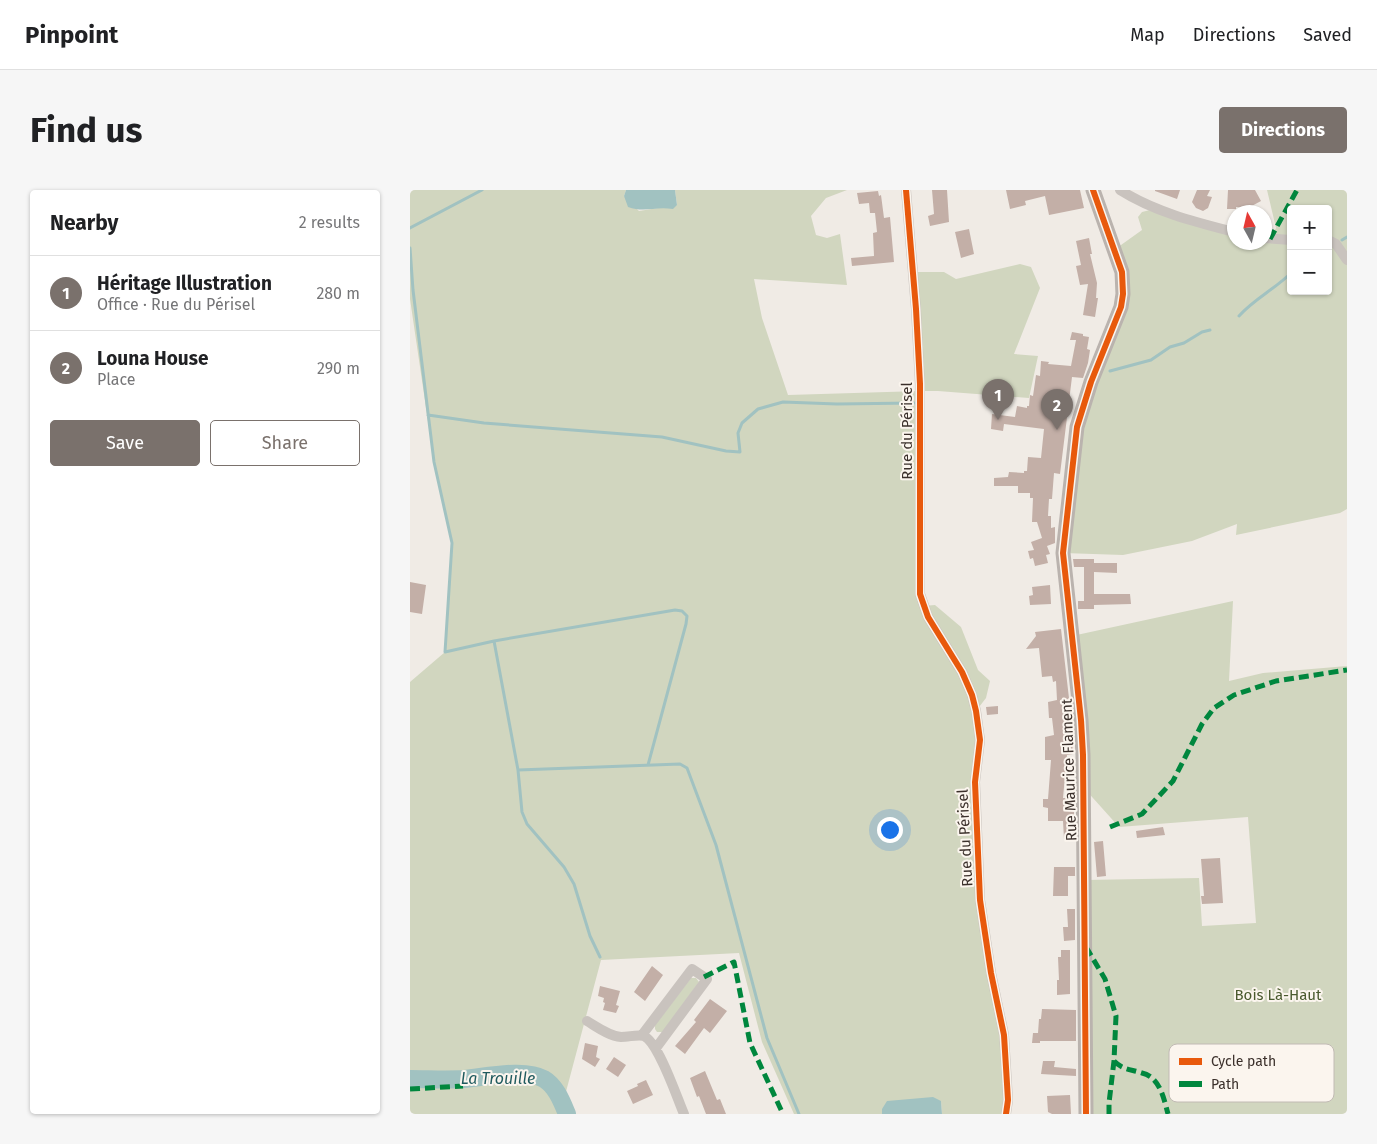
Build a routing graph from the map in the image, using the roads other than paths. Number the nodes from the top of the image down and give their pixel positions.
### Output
1 (906, 190) edge
2 (1093, 190) edge
3 (1120, 190) edge
4 (1227, 230) edge
5 (1272, 239) edge
6 (1287, 240) edge
7 (1332, 242) edge
8 (1347, 260) edge
9 (587, 1021) dead end
10 (642, 1035) junction
11 (656, 1048) junction
12 (684, 1114) edge
13 (1006, 1114) edge
14 (1086, 1114) edge

1 - 13 street, Rue du Périsel
2 - 14 street, Rue Maurice Flament
3 - 4 street
5 - 6 street
7 - 8 street
9 - 10 street
10 - 11 street
10 - 11 street
11 - 12 street

